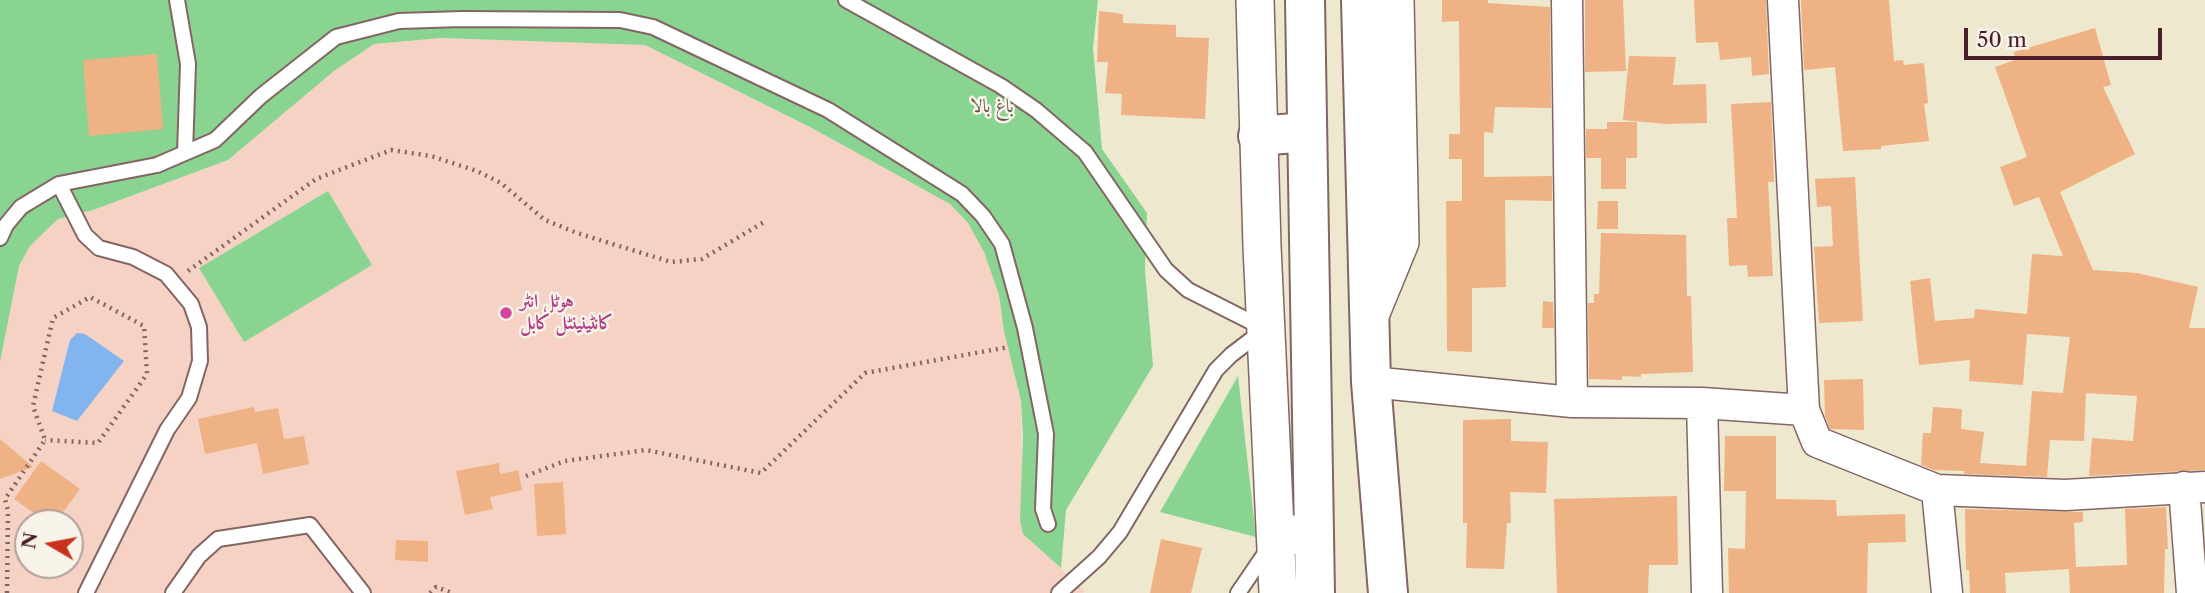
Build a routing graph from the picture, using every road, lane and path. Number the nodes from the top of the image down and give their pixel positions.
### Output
1 (177, 0) edge
2 (846, 0) edge
3 (1255, 0) edge
4 (1305, 0) edge
5 (1361, 0) edge
6 (1395, 0) edge
7 (1567, 0) edge
8 (1783, 0) edge
9 (1307, 132) junction
10 (1258, 136) junction
11 (185, 153) junction
12 (59, 184) junction
13 (764, 222) dead end
14 (0, 238) edge
15 (173, 281) junction
16 (1370, 315) junction
17 (1265, 329) junction
18 (1028, 344) junction
19 (1371, 382) junction
20 (1572, 402) junction
21 (1702, 403) junction
22 (1804, 410) junction
23 (45, 440) junction
24 (526, 476) dead end
25 (2194, 487) edge
26 (1937, 489) junction
27 (1048, 524) dead end
28 (1314, 533) junction
29 (1276, 536) junction
30 (7, 593) edge
31 (86, 593) edge
32 (173, 593) edge
33 (363, 593) edge
34 (430, 593) edge
35 (452, 593) edge
36 (1059, 593) edge
37 (1238, 593) edge
38 (1278, 593) edge
39 (1315, 593) edge
40 (1388, 593) edge
41 (1707, 593) edge
42 (1947, 593) edge
43 (2192, 593) edge

1 - 11 lane
2 - 17 lane
3 - 10 street
4 - 9 main road
5 - 16 main road
6 - 16 street
7 - 20 street
8 - 22 street
9 - 10 main road
9 - 28 main road
10 - 17 street
11 - 12 lane
11 - 18 lane
12 - 14 lane
12 - 15 lane
13 - 15 path
15 - 31 lane
16 - 19 main road
17 - 29 street
17 - 36 lane
18 - 24 path
18 - 27 lane
19 - 20 street
19 - 40 main road
20 - 21 street
21 - 22 street
21 - 41 street
22 - 26 street
23 - 23 path
23 - 30 path
25 - 26 street
25 - 43 street
26 - 42 street
28 - 29 main road
28 - 39 main road
29 - 37 lane
29 - 38 street
32 - 33 lane
34 - 35 path

